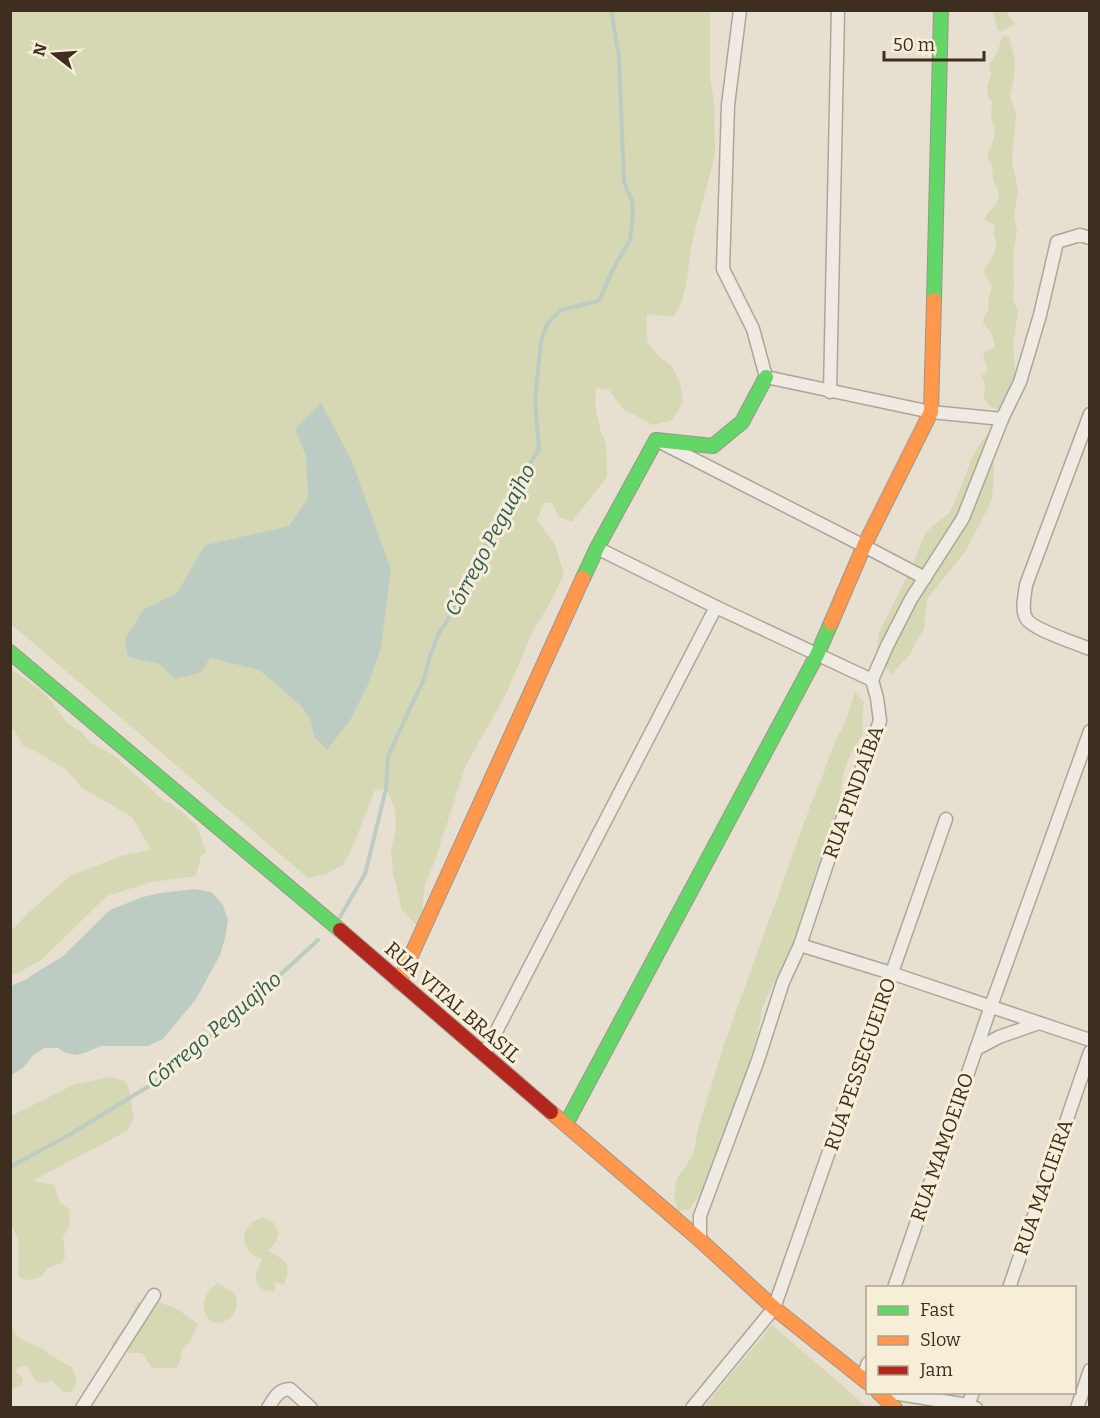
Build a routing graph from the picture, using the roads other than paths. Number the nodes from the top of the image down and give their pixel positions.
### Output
1 (740, 10) edge
2 (838, 10) edge
3 (941, 10) edge
4 (1084, 237) edge
5 (766, 377) junction
6 (830, 392) junction
7 (931, 412) junction
8 (1089, 414) edge
9 (1002, 419) junction
10 (656, 440) junction
11 (864, 546) junction
12 (597, 548) junction
13 (925, 578) junction
14 (717, 607) junction
15 (1089, 649) edge
16 (10, 652) edge
17 (817, 655) junction
18 (872, 680) junction
19 (1089, 731) edge
20 (946, 819) dead end
21 (800, 945) junction
22 (891, 973) junction
23 (399, 982) junction
24 (991, 1006) junction
25 (1039, 1023) junction
26 (1089, 1041) edge
27 (976, 1049) junction
28 (1089, 1052) edge
29 (484, 1055) junction
30 (566, 1124) junction
31 (700, 1240) junction
32 (894, 1286) edge
33 (1009, 1286) edge
34 (154, 1295) dead end
35 (774, 1308) junction
36 (1089, 1370) edge
37 (865, 1381) edge
38 (880, 1394) edge
39 (898, 1394) edge
40 (972, 1406) edge
41 (82, 1407) edge
42 (268, 1407) edge
43 (311, 1407) edge
44 (692, 1407) edge
45 (895, 1407) edge
46 (1077, 1407) edge

1 - 5 street
2 - 6 street
3 - 7 street
4 - 9 street
5 - 6 street
5 - 10 street
6 - 7 street
7 - 9 street
7 - 11 street
8 - 15 street
9 - 13 street
10 - 11 street
10 - 12 street
11 - 13 street
11 - 17 street
12 - 14 street
12 - 23 street
13 - 18 street
14 - 17 street
14 - 29 street
16 - 23 street, RUA VITAL BRASIL
17 - 18 street
17 - 30 street
18 - 21 street, RUA PINDAÍBA
19 - 24 street, RUA MAMOEIRO
20 - 22 street, RUA PESSEGUEIRO
21 - 22 street
21 - 31 street, RUA PINDAÍBA
22 - 24 street
22 - 35 street, RUA PESSEGUEIRO
23 - 29 street, RUA VITAL BRASIL
24 - 25 street
24 - 27 street, RUA MAMOEIRO
25 - 26 street
25 - 27 street
27 - 32 street, RUA MAMOEIRO
28 - 33 street, RUA MACIEIRA
29 - 30 street, RUA VITAL BRASIL
30 - 31 street, RUA VITAL BRASIL
31 - 35 street, RUA VITAL BRASIL
34 - 41 street
35 - 37 street, RUA VITAL BRASIL
35 - 44 street
36 - 46 street
38 - 45 street
39 - 40 street
42 - 43 street

